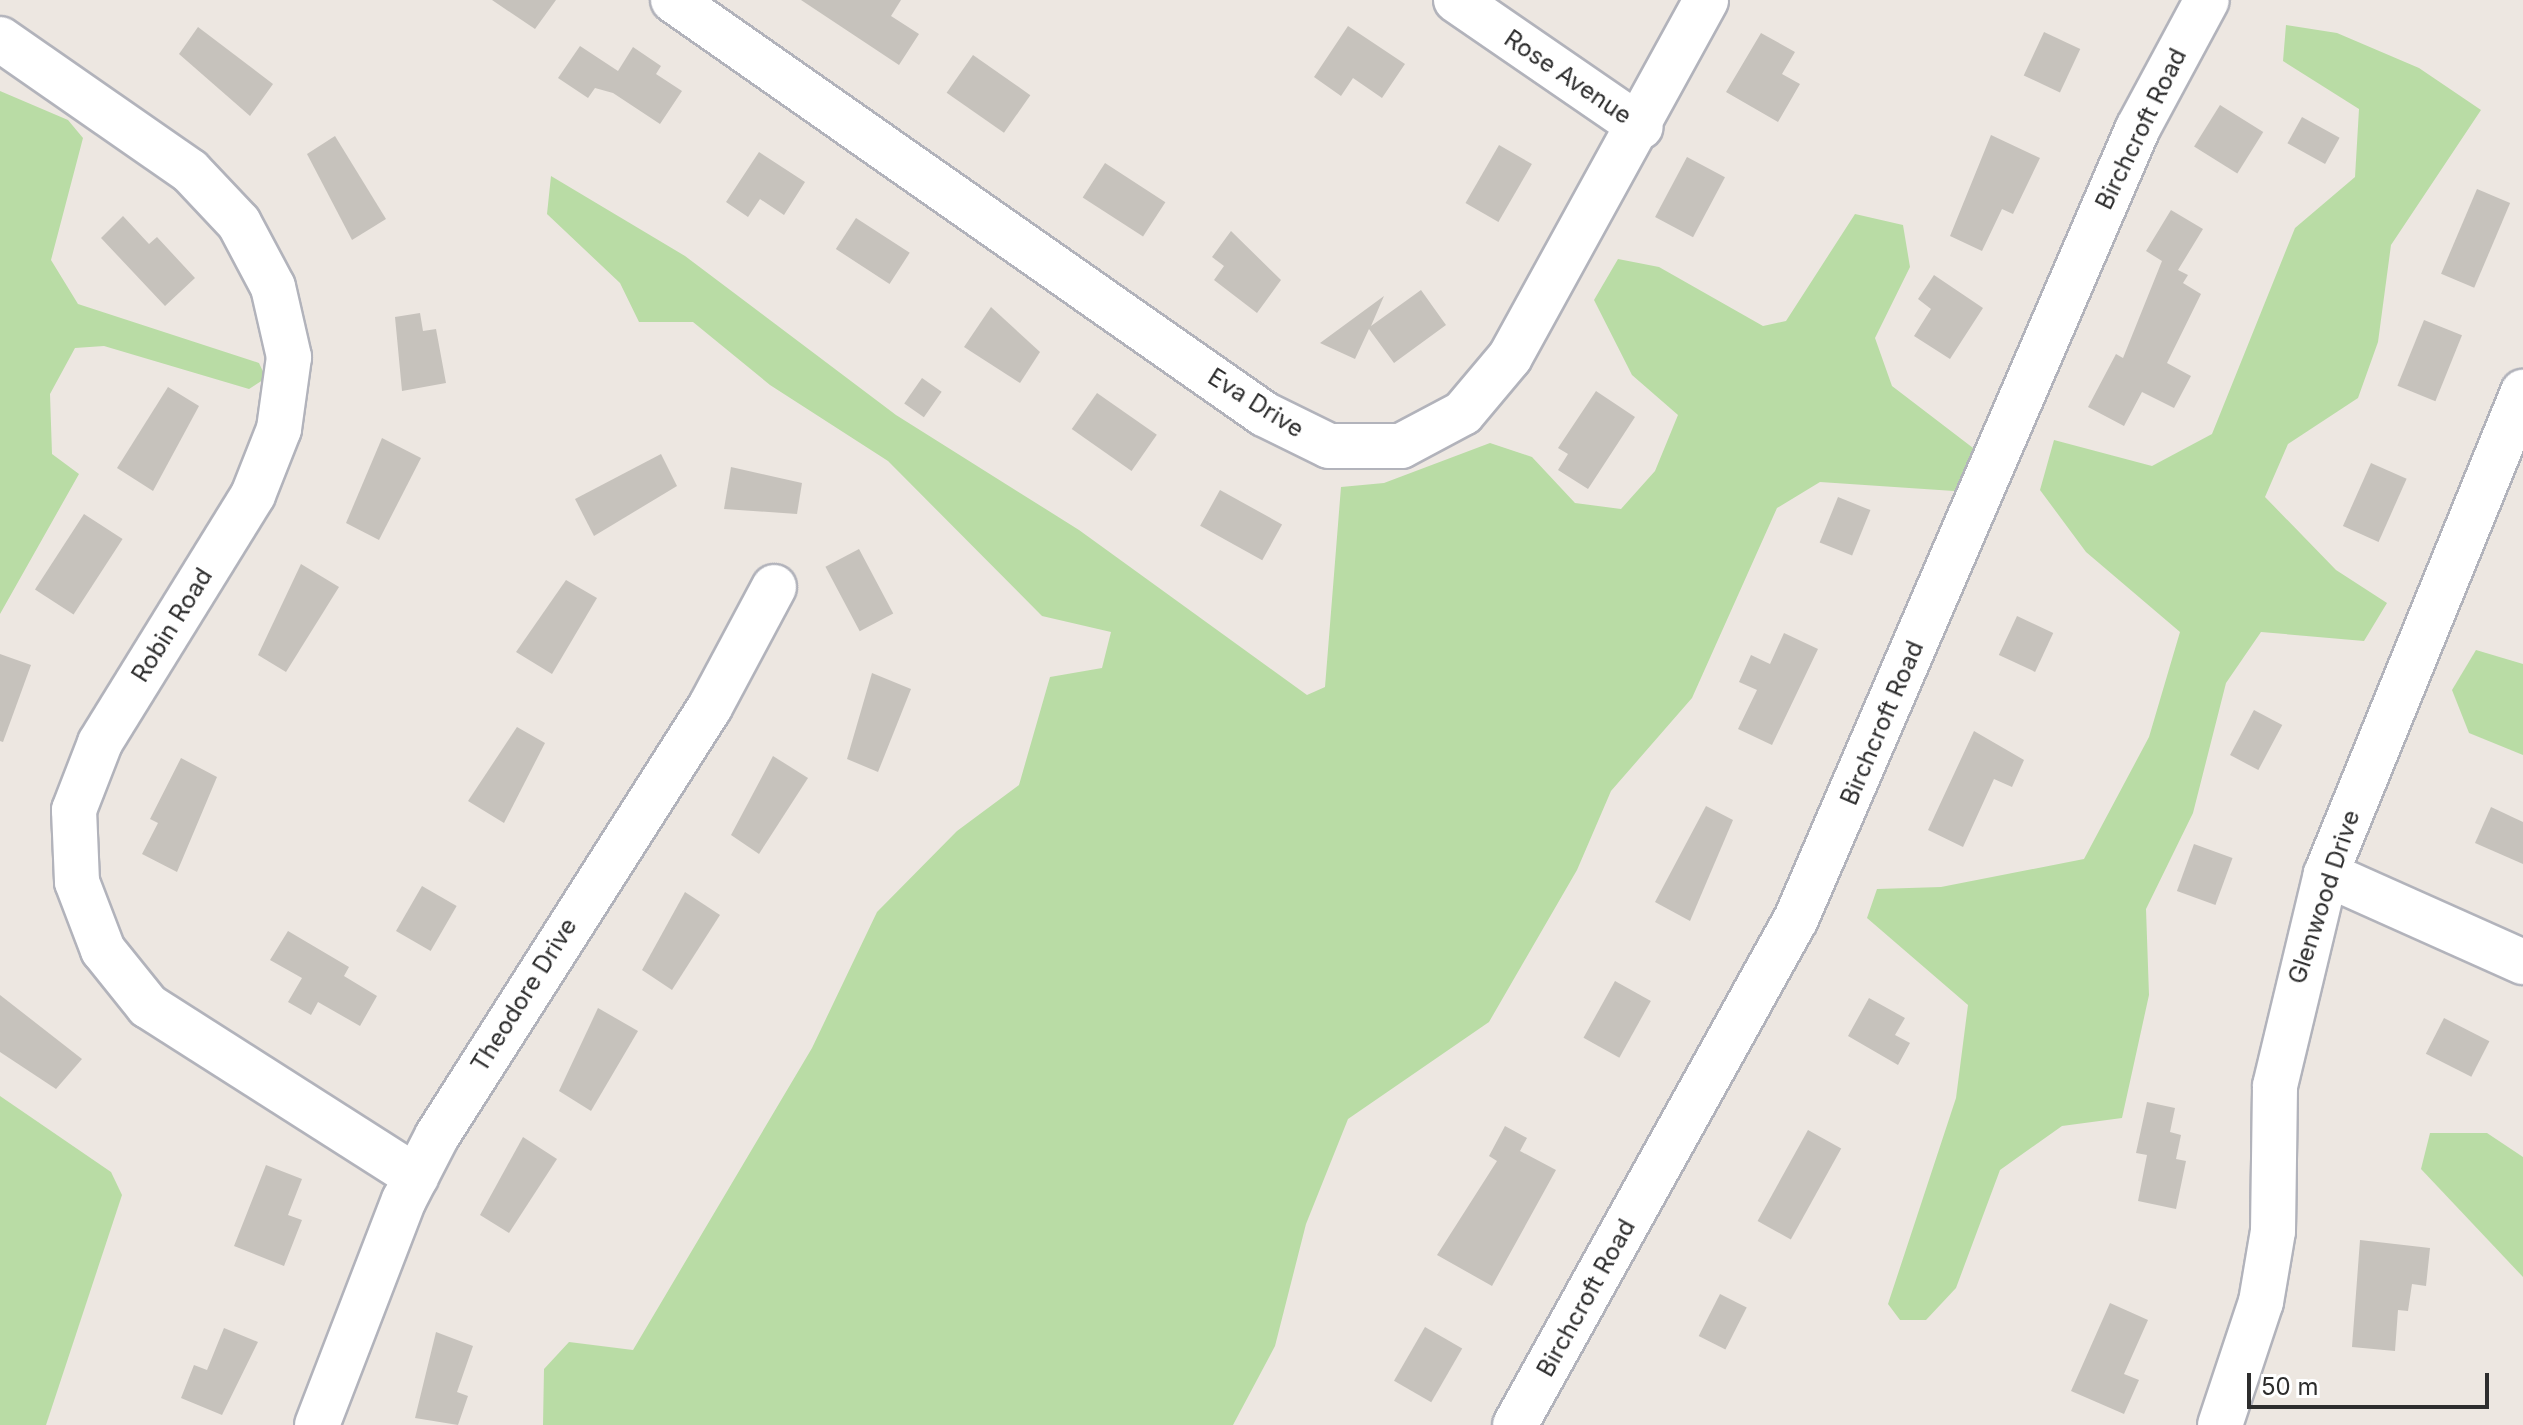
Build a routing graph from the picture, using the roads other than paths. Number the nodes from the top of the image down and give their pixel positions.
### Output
1 (673, 0) edge
2 (1456, 0) edge
3 (1706, 0) edge
4 (2207, 0) edge
5 (0, 39) edge
6 (1641, 127) junction
7 (2523, 392) edge
8 (774, 587) dead end
9 (2326, 874) junction
10 (2523, 962) edge
11 (416, 1177) junction
12 (317, 1425) edge
13 (1515, 1425) edge
14 (2220, 1425) edge

1 - 6 street, Eva Drive
2 - 6 street, Rose Avenue
3 - 6 street, Eva Drive
4 - 13 street, Birchcroft Road
5 - 11 street, Robin Road
7 - 9 street, Glenwood Drive
8 - 11 street, Theodore Drive
9 - 10 street
9 - 14 street, Glenwood Drive
11 - 12 street, Theodore Drive

